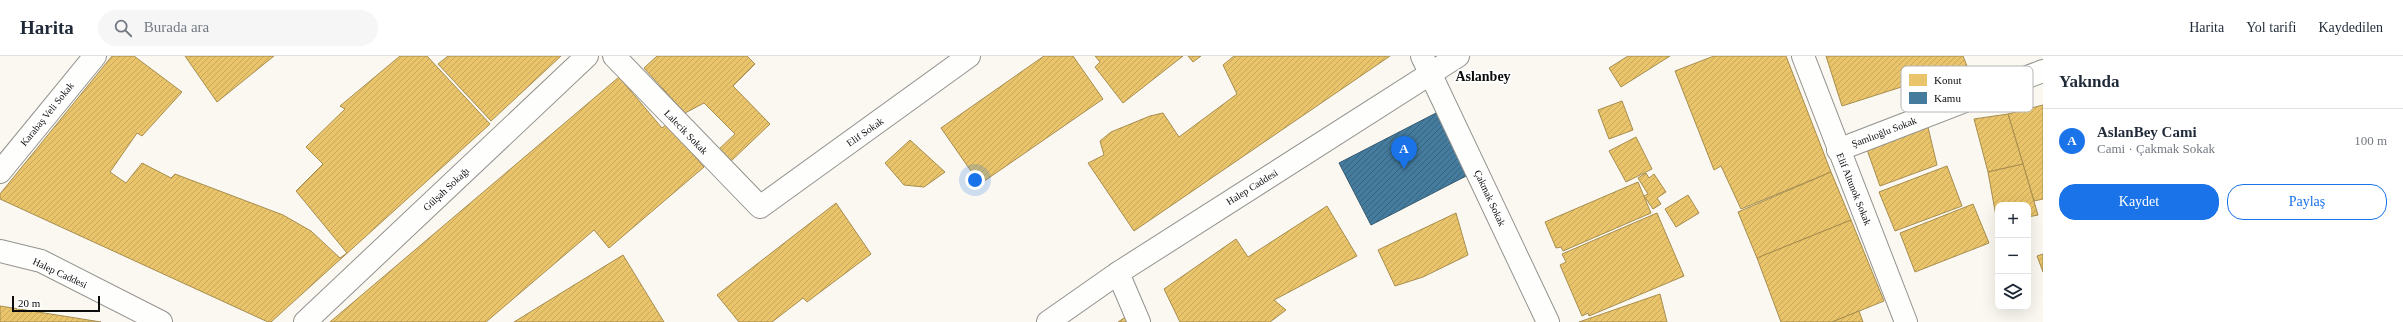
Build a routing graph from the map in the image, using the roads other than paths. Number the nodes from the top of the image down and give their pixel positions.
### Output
1 (95, 56) edge
2 (587, 56) edge
3 (614, 56) edge
4 (969, 56) edge
5 (1458, 56) edge
6 (1803, 56) edge
7 (1427, 65) edge
8 (2043, 71) edge
9 (2033, 75) edge
10 (1937, 112) edge
11 (1838, 150) junction
12 (0, 172) edge
13 (760, 207) joint
14 (0, 251) edge
15 (1118, 273) junction
16 (161, 322) edge
17 (305, 322) edge
18 (1048, 322) edge
19 (1139, 322) edge
20 (1548, 322) edge
21 (1906, 322) edge

1 - 12 street, Karabaş Veli Sokak
2 - 17 street, Gülşah Sokağı
3 - 13 street, Lalecik Sokak
4 - 13 street, Elif Sokak
5 - 7 street, Halep Caddesi
6 - 11 street, Elif Altunok Sokak
7 - 15 street, Halep Caddesi
7 - 20 street, Çakmak Sokak
8 - 9 street, Şamlıoğlu Sokak
10 - 11 street, Şamlıoğlu Sokak
11 - 21 street, Elif Altunok Sokak
14 - 16 street, Halep Caddesi
15 - 18 street, Halep Caddesi
15 - 19 street

